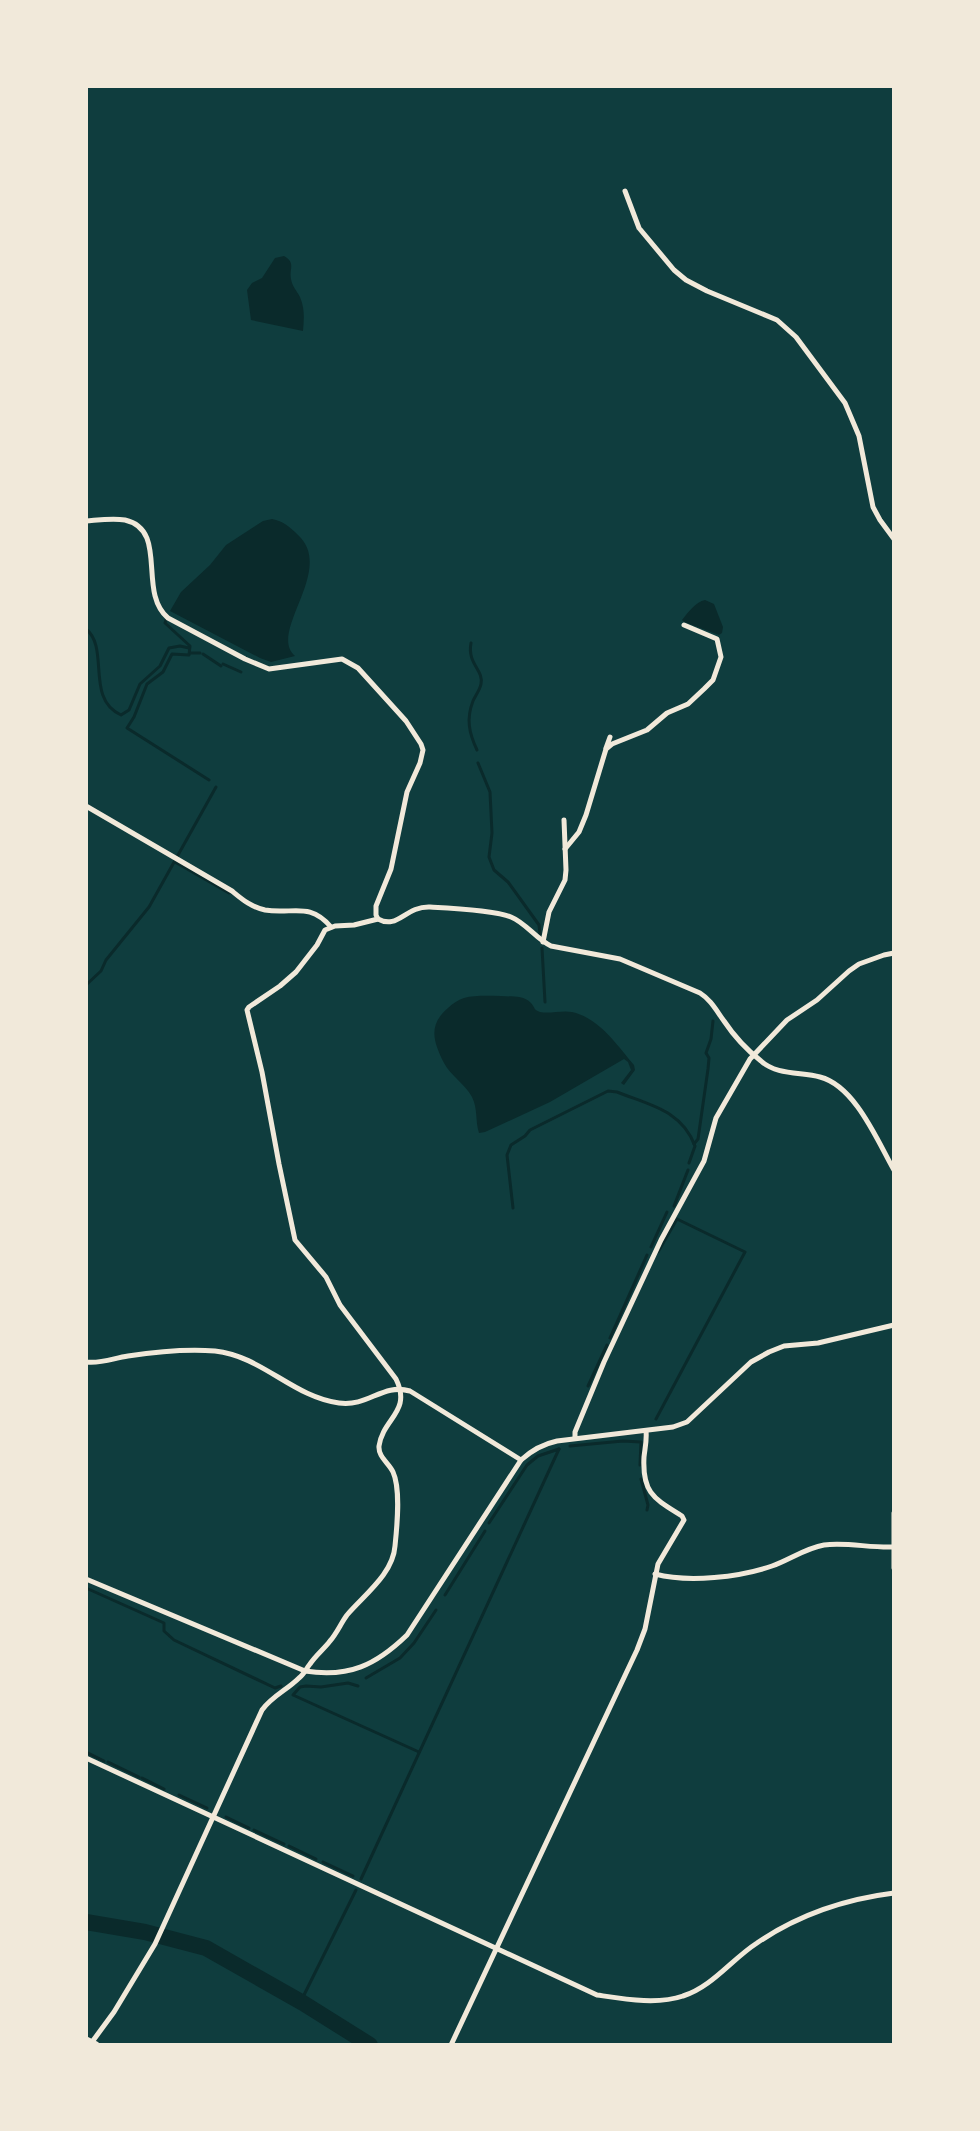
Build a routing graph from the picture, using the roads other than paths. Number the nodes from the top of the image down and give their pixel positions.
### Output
1 (625, 191) dead end
2 (86, 521) edge
3 (894, 539) edge
4 (684, 625) dead end
5 (610, 737) dead end
6 (606, 749) junction
7 (86, 806) edge
8 (564, 820) dead end
9 (565, 849) junction
10 (378, 919) junction
11 (331, 927) junction
12 (543, 942) junction
13 (894, 953) edge
14 (754, 1055) junction
15 (894, 1170) edge
16 (894, 1325) edge
17 (86, 1362) edge
18 (401, 1388) junction
19 (646, 1431) junction
20 (575, 1438) junction
21 (521, 1460) junction
22 (894, 1513) edge
23 (893, 1547) edge
24 (894, 1568) edge
25 (655, 1574) junction
26 (86, 1579) edge
27 (305, 1671) junction
28 (86, 1758) edge
29 (213, 1817) junction
30 (894, 1893) edge
31 (497, 1948) junction
32 (91, 2043) edge
33 (451, 2045) edge

1 - 3 street
2 - 10 street
4 - 6 street
5 - 6 street
6 - 9 street
7 - 11 street
8 - 9 street
9 - 12 street
10 - 11 street
10 - 12 street
11 - 18 street
12 - 14 street
13 - 14 street
14 - 15 street
14 - 20 street
16 - 19 street
17 - 18 street
18 - 21 street
18 - 27 street
19 - 20 street
19 - 25 street
20 - 21 street
21 - 27 street
22 - 23 street
23 - 24 street
23 - 25 street
25 - 31 street
26 - 27 street
27 - 29 street
28 - 29 street
29 - 31 street
29 - 32 street
30 - 31 street
31 - 33 street

